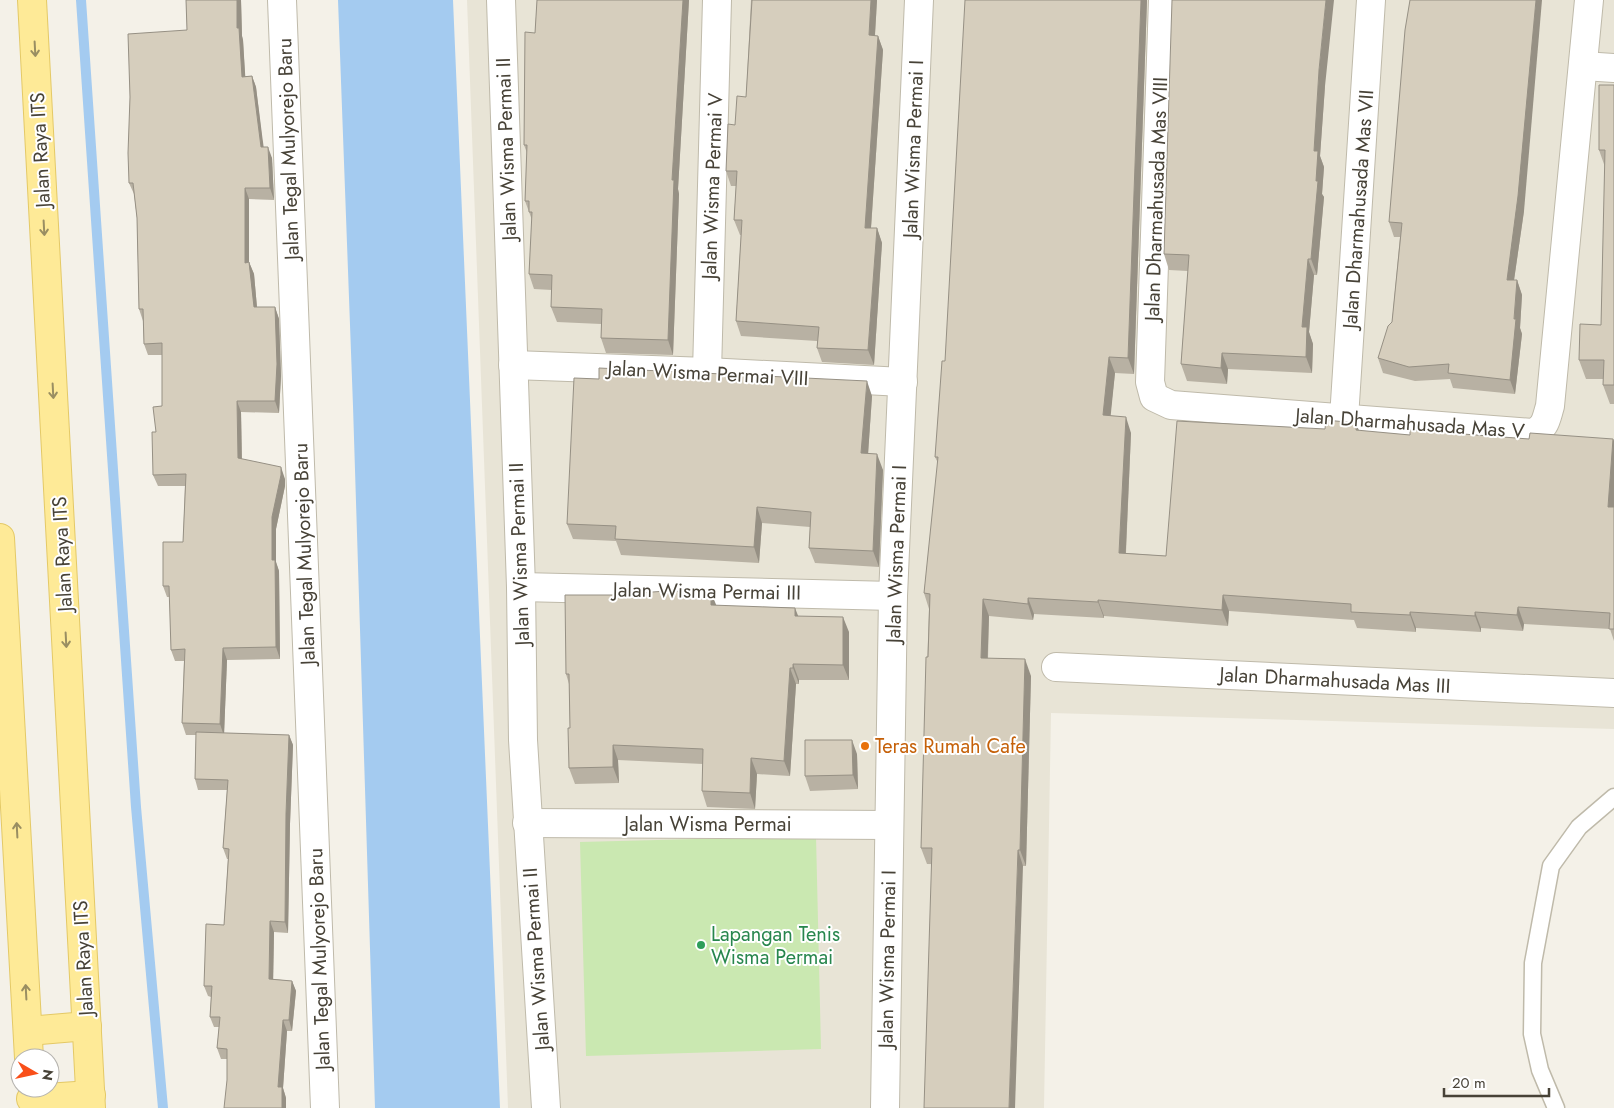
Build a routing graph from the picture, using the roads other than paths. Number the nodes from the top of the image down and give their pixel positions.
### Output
1 (32, 0) edge
2 (282, 0) edge
3 (501, 0) edge
4 (717, 0) edge
5 (919, 0) edge
6 (1163, 0) edge
7 (1372, 0) edge
8 (1590, 0) edge
9 (1583, 66) junction
10 (1614, 68) edge
11 (513, 365) junction
12 (707, 372) junction
13 (903, 382) junction
14 (1154, 397) joint
15 (1344, 418) junction
16 (0, 538) edge
17 (521, 587) junction
18 (892, 596) junction
19 (1056, 667) dead end
20 (1614, 693) edge
21 (1614, 797) edge
22 (527, 824) junction
23 (889, 825) junction
24 (87, 1026) junction
25 (28, 1031) junction
26 (29, 1048) edge
27 (31, 1098) edge
28 (91, 1102) edge
29 (325, 1108) edge
30 (546, 1108) edge
31 (885, 1108) edge
32 (1556, 1108) edge

1 -> 24 main road, Jalan Raya ITS
2 - 29 street, Jalan Tegal Mulyorejo Baru
3 - 11 street, Jalan Wisma Permai II
4 - 12 street, Jalan Wisma Permai V
5 - 13 street, Jalan Wisma Permai I
6 - 14 street, Jalan Dharmahusada Mas VIII
7 - 15 street, Jalan Dharmahusada Mas VII
8 - 9 street, Jalan Dharmahusada Mas V
9 - 10 street
9 - 15 street, Jalan Dharmahusada Mas V
11 - 12 street, Jalan Wisma Permai VIII
11 - 17 street, Jalan Wisma Permai II
12 - 13 street, Jalan Wisma Permai VIII
13 - 18 street, Jalan Wisma Permai I
14 - 15 street, Jalan Dharmahusada Mas V
25 -> 16 main road
17 - 18 street, Jalan Wisma Permai III
17 - 22 street, Jalan Wisma Permai II
18 - 23 street, Jalan Wisma Permai I
19 - 20 street, Jalan Dharmahusada Mas III
21 - 32 lane
22 - 23 street, Jalan Wisma Permai
22 - 30 street, Jalan Wisma Permai II
23 - 31 street, Jalan Wisma Permai I
24 - 25 main road
24 - 28 main road, Jalan Raya ITS
25 - 26 main road
27 - 28 main road

